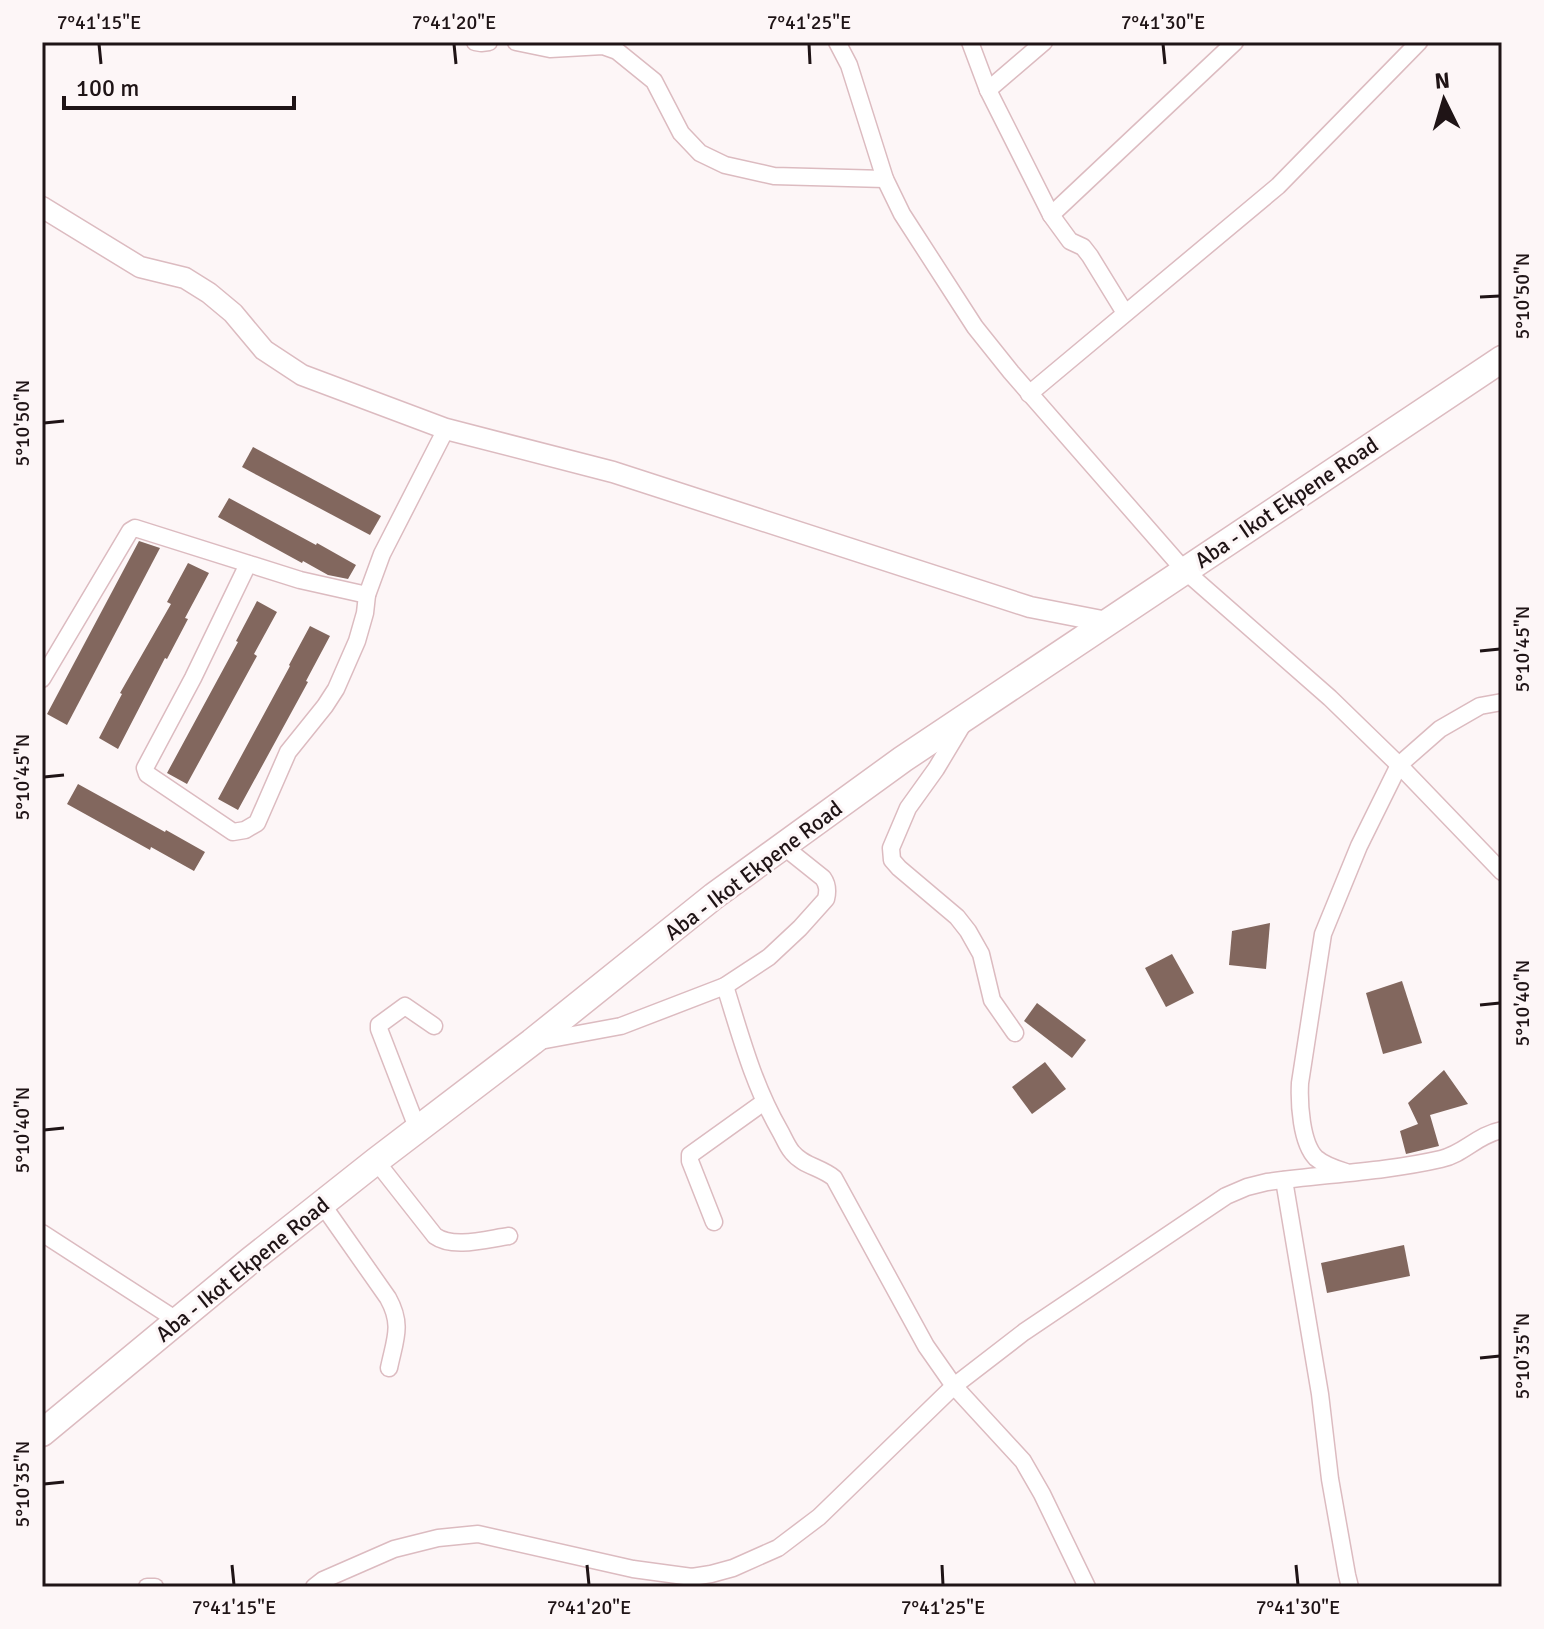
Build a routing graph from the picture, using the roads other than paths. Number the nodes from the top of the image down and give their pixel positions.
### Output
1 (475, 42) edge
2 (489, 42) edge
3 (516, 42) edge
4 (837, 42) edge
5 (970, 42) edge
6 (1044, 42) edge
7 (1235, 42) edge
8 (1419, 42) edge
9 (988, 90) junction
10 (885, 179) junction
11 (42, 207) edge
12 (1051, 215) junction
13 (1125, 313) junction
14 (1502, 359) edge
15 (1029, 394) junction
16 (446, 429) junction
17 (248, 564) junction
18 (1184, 570) junction
19 (367, 595) junction
20 (1107, 622) junction
21 (42, 679) edge
22 (1502, 702) edge
23 (968, 716) junction
24 (1399, 765) junction
25 (783, 846) junction
26 (1502, 872) edge
27 (725, 986) junction
28 (434, 1026) dead end
29 (1015, 1033) dead end
30 (532, 1042) junction
31 (764, 1102) junction
32 (418, 1130) junction
33 (1502, 1130) edge
34 (1309, 1148) junction
35 (376, 1161) junction
36 (1348, 1172) junction
37 (1289, 1179) junction
38 (322, 1204) junction
39 (714, 1222) dead end
40 (42, 1233) edge
41 (509, 1236) dead end
42 (178, 1321) junction
43 (389, 1368) dead end
44 (954, 1386) junction
45 (42, 1433) edge
46 (147, 1587) edge
47 (155, 1587) edge
48 (314, 1587) edge
49 (1087, 1587) edge
50 (1350, 1587) edge

1 - 2 street
3 - 10 street
4 - 10 street
5 - 9 street
6 - 9 street
7 - 12 street
8 - 13 street
9 - 12 street
10 - 15 street
11 - 16 street
12 - 13 street
13 - 15 street
14 - 18 highway, Aba - Ikot Ekpene Road
15 - 18 street
16 - 19 street
16 - 20 street
17 - 19 street
17 - 19 street
17 - 21 street
18 - 20 highway, Aba - Ikot Ekpene Road
18 - 24 street
20 - 23 highway, Aba - Ikot Ekpene Road
22 - 24 street
23 - 25 highway, Aba - Ikot Ekpene Road
23 - 29 street
24 - 26 street
24 - 34 street
25 - 27 street
25 - 30 highway, Aba - Ikot Ekpene Road
27 - 30 street
27 - 31 street
28 - 32 street
30 - 32 highway, Aba - Ikot Ekpene Road
31 - 39 street
31 - 44 street
32 - 35 highway, Aba - Ikot Ekpene Road
33 - 36 street
34 - 36 street
34 - 37 street
35 - 38 highway, Aba - Ikot Ekpene Road
35 - 41 street
36 - 37 street
37 - 44 street
37 - 50 street
38 - 42 highway, Aba - Ikot Ekpene Road
38 - 43 street
40 - 42 street
42 - 45 highway, Aba - Ikot Ekpene Road
44 - 48 street
44 - 49 street
46 - 47 street

